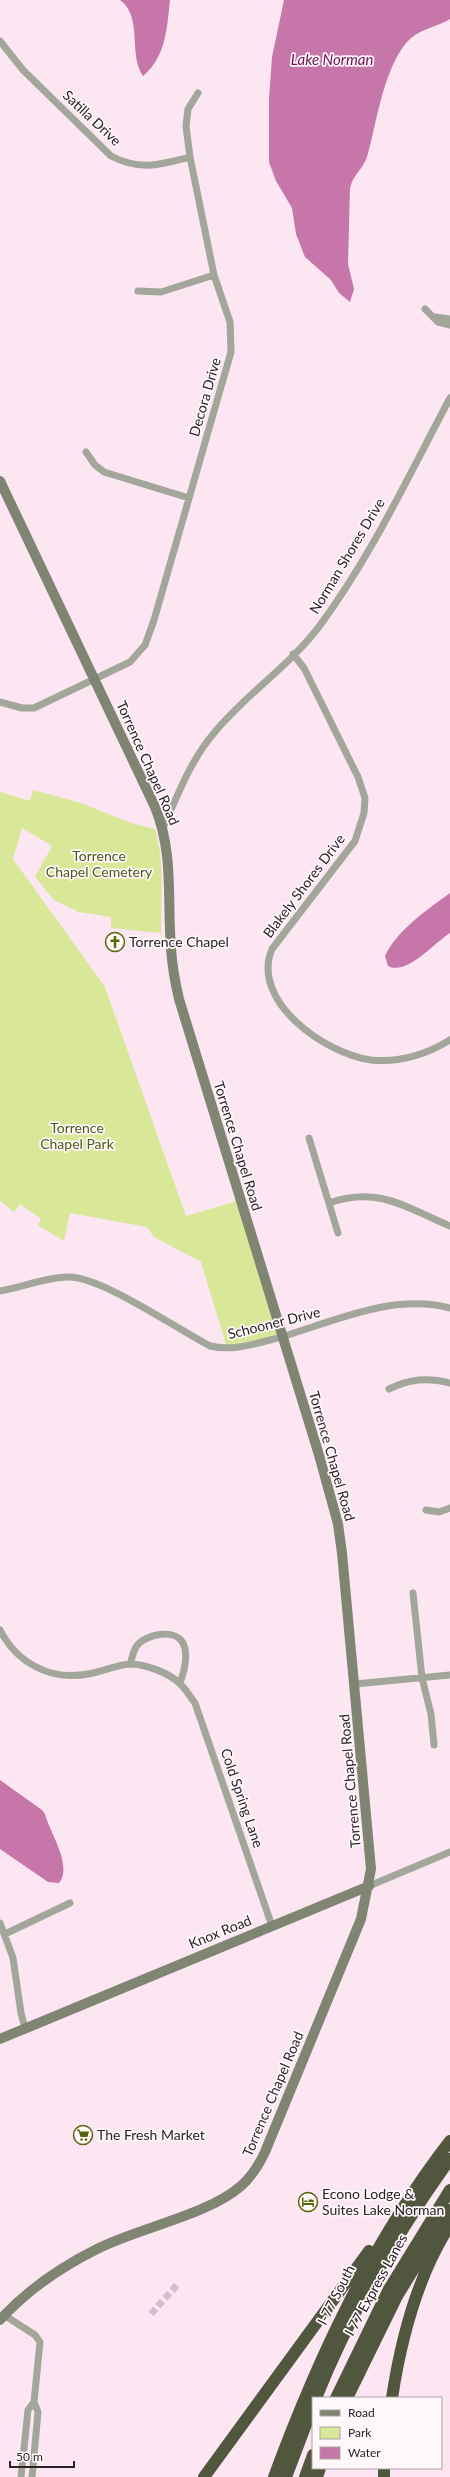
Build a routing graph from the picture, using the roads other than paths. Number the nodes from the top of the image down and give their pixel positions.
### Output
1 (0, 41) edge
2 (198, 93) dead end
3 (190, 157) junction
4 (214, 276) junction
5 (138, 290) dead end
6 (425, 309) dead end
7 (435, 317) junction
8 (450, 319) edge
9 (450, 325) edge
10 (450, 398) edge
11 (86, 452) dead end
12 (0, 481) edge
13 (189, 498) junction
14 (293, 654) junction
15 (95, 680) junction
16 (0, 702) edge
17 (163, 828) junction
18 (450, 1040) edge
19 (309, 1138) dead end
20 (329, 1203) junction
21 (450, 1226) edge
22 (338, 1233) dead end
23 (0, 1291) edge
24 (450, 1308) edge
25 (283, 1337) junction
26 (450, 1383) edge
27 (389, 1389) dead end
28 (450, 1508) edge
29 (426, 1510) dead end
30 (413, 1593) dead end
31 (0, 1630) edge
32 (130, 1664) junction
33 (450, 1675) edge
34 (422, 1678) junction
35 (180, 1683) junction
36 (355, 1684) junction
37 (434, 1745) dead end
38 (450, 1852) edge
39 (369, 1886) junction
40 (70, 1903) dead end
41 (0, 1923) edge
42 (272, 1926) junction
43 (5, 1934) junction
44 (25, 2028) junction
45 (0, 2039) edge
46 (450, 2141) edge
47 (450, 2159) edge
48 (450, 2190) edge
49 (411, 2196) junction
50 (450, 2210) edge
51 (450, 2225) edge
52 (2, 2318) edge
53 (316, 2397) edge
54 (336, 2397) edge
55 (348, 2397) edge
56 (392, 2397) edge
57 (34, 2402) junction
58 (312, 2409) edge
59 (312, 2458) edge
60 (21, 2477) edge
61 (32, 2477) edge
62 (204, 2477) edge
63 (274, 2477) edge
64 (286, 2477) edge
65 (305, 2477) edge

1 - 3 street, Satilla Drive
2 - 3 street, Decora Drive
3 - 4 street, Decora Drive
4 - 5 street
4 - 13 street, Decora Drive
6 - 7 street
7 - 8 street
7 - 9 street
10 - 14 street, Norman Shores Drive
11 - 13 street
12 - 15 street, Torrence Chapel Road
13 - 15 street, Decora Drive
14 - 17 street, Norman Shores Drive
14 - 18 street, Blakely Shores Drive
15 - 16 street, Decora Drive
15 - 17 street, Torrence Chapel Road
17 - 25 street, Torrence Chapel Road
19 - 20 street
20 - 21 street
20 - 22 street
23 - 25 street, Schooner Drive
24 - 25 street, Schooner Drive
25 - 36 street, Torrence Chapel Road
26 - 27 street
28 - 29 street
30 - 34 street
31 - 32 street, Cold Spring Lane
32 - 35 street, Cold Spring Lane
32 - 35 street
33 - 34 street
34 - 36 street
34 - 37 street
35 - 42 street, Cold Spring Lane
36 - 39 street, Torrence Chapel Road
38 - 39 street, Knox Road
39 - 42 street, Knox Road
39 - 52 street, Torrence Chapel Road
40 - 43 street
41 - 43 street
42 - 44 street, Knox Road
43 - 44 street
44 - 45 street, Knox Road
46 - 49 highway, I-77 South
47 - 53 highway, I 77 Express Lanes
48 - 54 highway, I 77 Express Lanes
49 - 62 highway
49 - 63 highway, I-77 South
50 - 55 highway
51 - 56 highway
52 - 57 street
57 - 60 street
57 - 61 street
58 - 64 highway
59 - 65 highway

